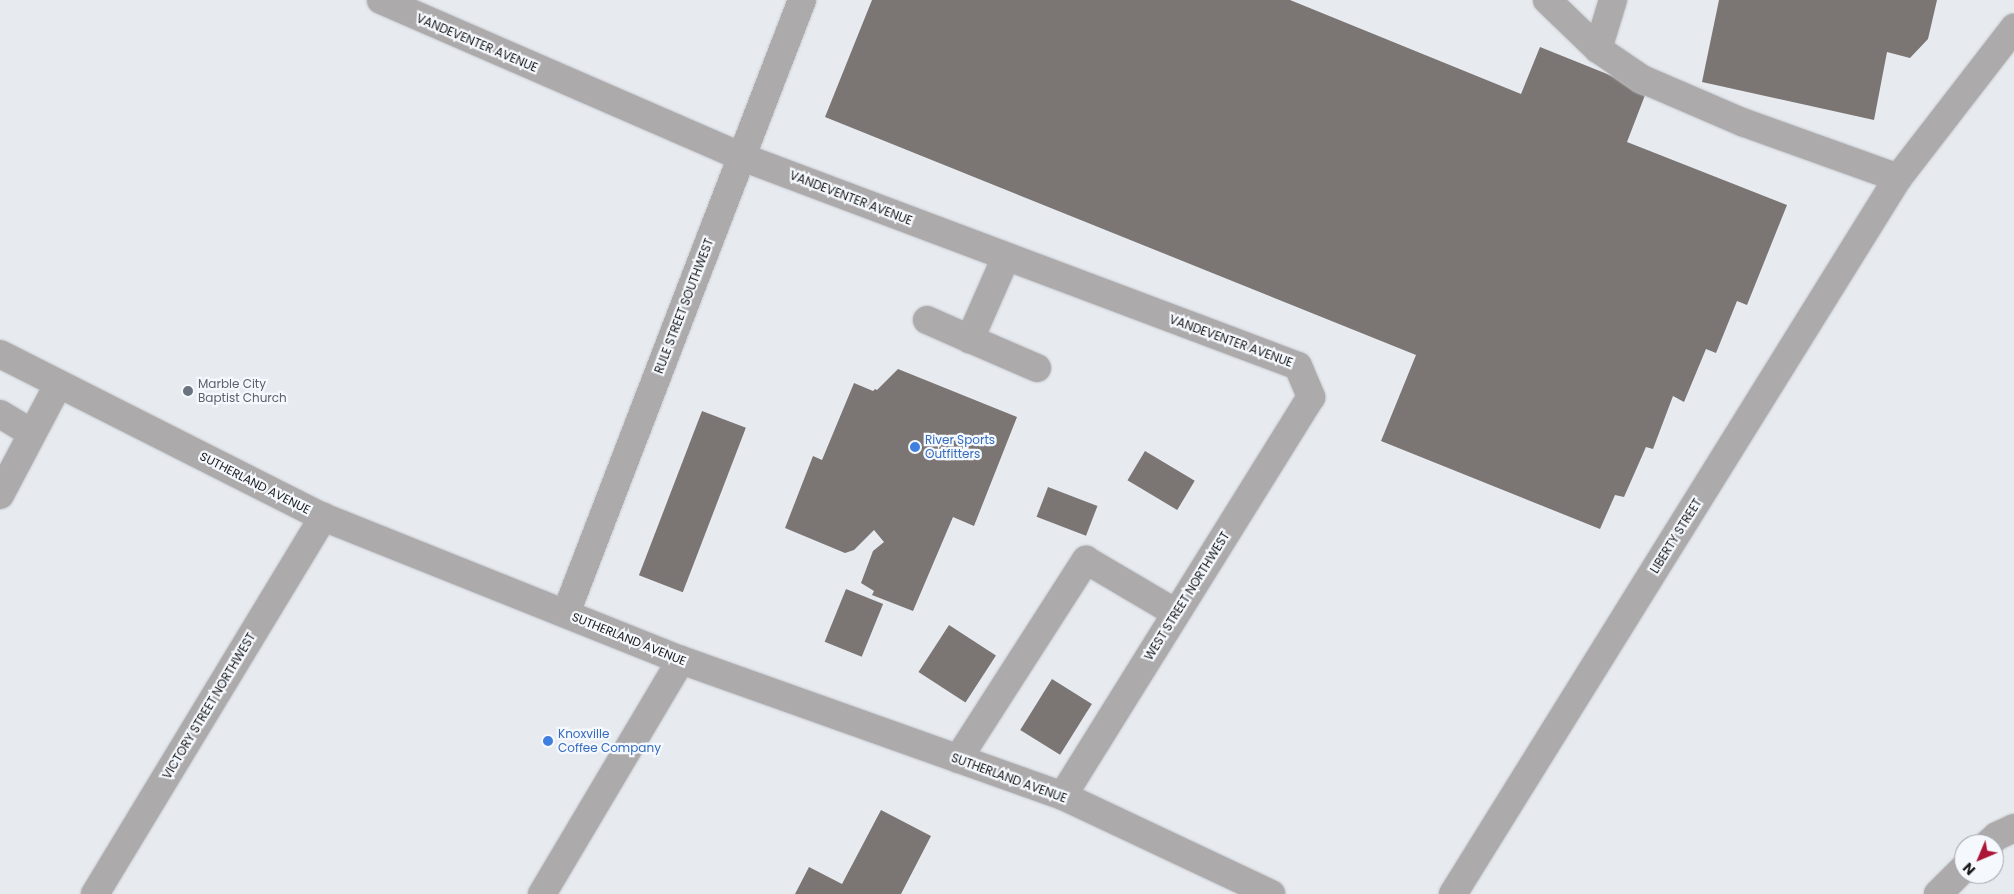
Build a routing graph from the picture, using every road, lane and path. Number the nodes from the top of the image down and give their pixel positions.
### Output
1 (381, 0) edge
2 (802, 0) edge
3 (1547, 0) edge
4 (1613, 0) edge
5 (2014, 28) edge
6 (1598, 49) junction
7 (742, 157) junction
8 (1898, 178) junction
9 (1006, 256) junction
10 (927, 320) dead end
11 (970, 339) junction
12 (0, 354) edge
13 (1037, 368) dead end
14 (58, 385) junction
15 (1311, 397) joint
16 (0, 414) edge
17 (32, 433) junction
18 (1, 489) edge
19 (322, 517) junction
20 (566, 612) junction
21 (1176, 613) junction
22 (682, 660) junction
23 (958, 759) junction
24 (1063, 796) junction
25 (2014, 828) edge
26 (2000, 834) edge
27 (1954, 878) edge
28 (95, 894) edge
29 (542, 894) edge
30 (1271, 894) edge
31 (1453, 894) edge
32 (1938, 894) edge

1 - 7 street, VANDEVENTER AVENUE
2 - 7 street, RULE STREET SOUTHWEST
3 - 6 street
4 - 6 street
5 - 8 street, LIBERTY STREET
6 - 8 street
7 - 9 street, VANDEVENTER AVENUE
7 - 20 street, RULE STREET SOUTHWEST
8 - 31 street, LIBERTY STREET
9 - 11 street
9 - 15 street, VANDEVENTER AVENUE
10 - 11 street
11 - 13 street
12 - 14 street, SUTHERLAND AVENUE
14 - 17 street
14 - 19 street, SUTHERLAND AVENUE
15 - 21 street, WEST STREET NORTHWEST
16 - 17 street
17 - 18 street
19 - 20 street, SUTHERLAND AVENUE
19 - 28 street, VICTORY STREET NORTHWEST
20 - 22 street, SUTHERLAND AVENUE
21 - 23 street
21 - 24 street, WEST STREET NORTHWEST
22 - 23 street, SUTHERLAND AVENUE
22 - 29 street
23 - 24 street, SUTHERLAND AVENUE
24 - 30 street, SUTHERLAND AVENUE
25 - 26 street
27 - 32 street

